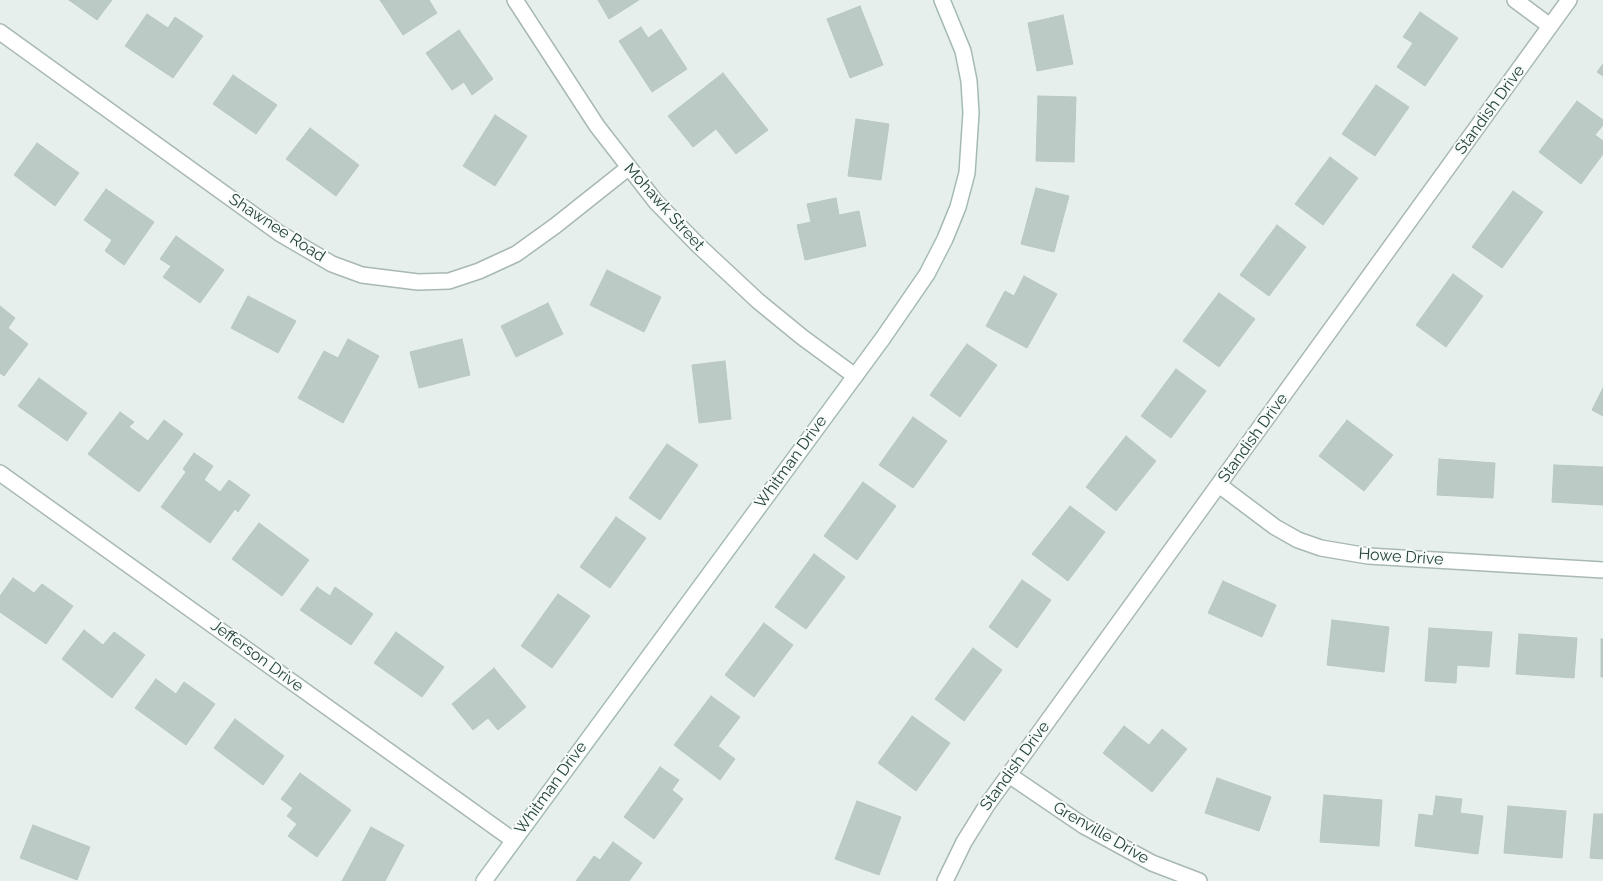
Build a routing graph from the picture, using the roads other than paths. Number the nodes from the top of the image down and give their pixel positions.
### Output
1 (515, 0) edge
2 (942, 0) edge
3 (1515, 0) edge
4 (1569, 0) edge
5 (1550, 26) junction
6 (0, 32) edge
7 (628, 168) junction
8 (855, 376) junction
9 (0, 473) edge
10 (1219, 485) junction
11 (1603, 570) edge
12 (1009, 775) junction
13 (513, 840) junction
14 (484, 881) edge
15 (945, 881) edge
16 (1199, 881) edge

1 - 7 street, Mohawk Street
2 - 8 street, Whitman Drive
3 - 5 street
4 - 5 street, Standish Drive
5 - 10 street, Standish Drive
6 - 7 street, Shawnee Road
7 - 8 street, Mohawk Street
8 - 13 street, Whitman Drive
9 - 13 street, Jefferson Drive
10 - 11 street, Howe Drive
10 - 12 street, Standish Drive
12 - 15 street, Standish Drive
12 - 16 street, Grenville Drive
13 - 14 street, Whitman Drive

